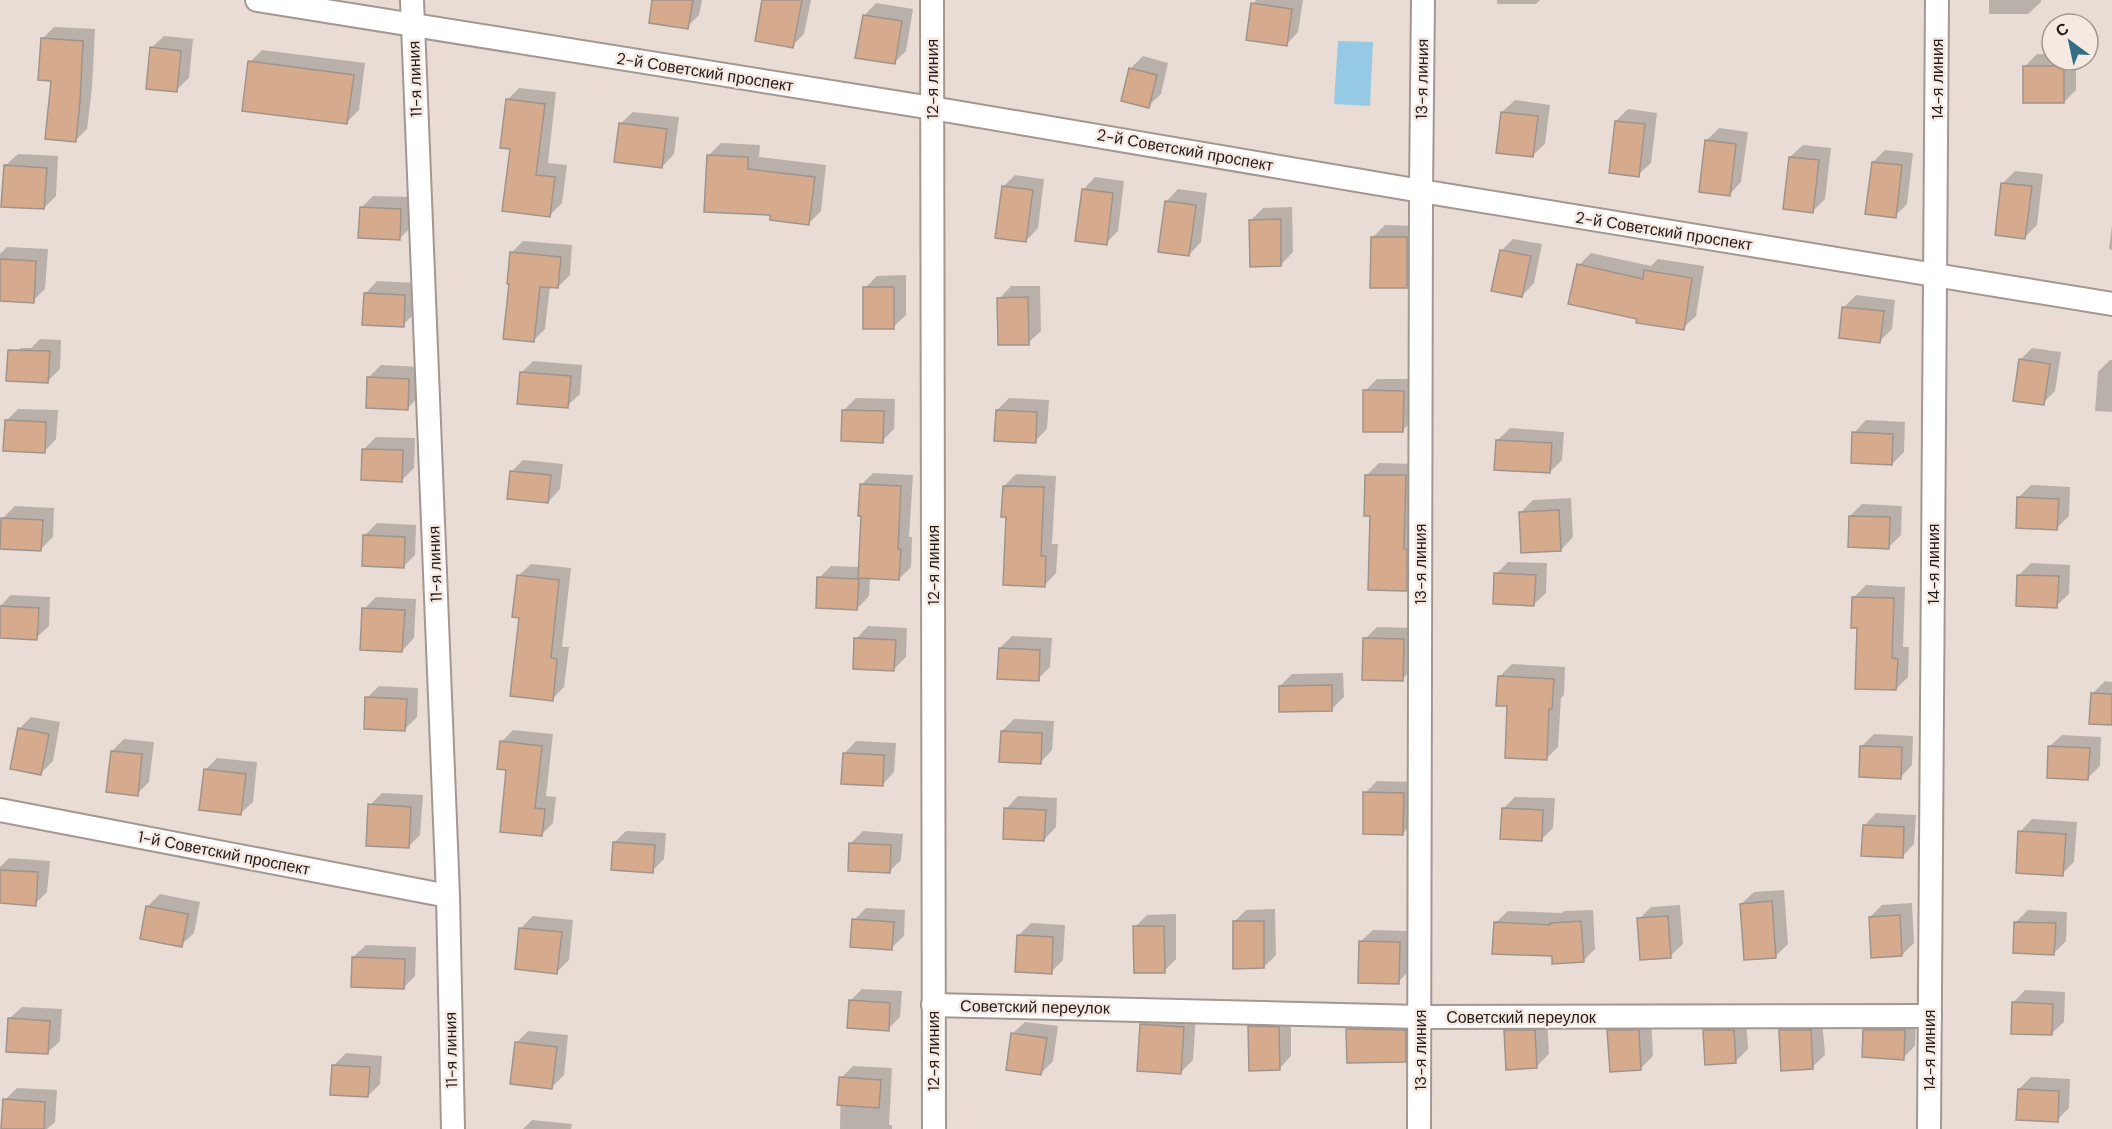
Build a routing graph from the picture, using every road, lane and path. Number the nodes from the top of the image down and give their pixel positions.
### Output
1 (257, 0) edge
2 (412, 0) edge
3 (932, 0) edge
4 (1423, 0) edge
5 (1937, 0) edge
6 (412, 26) junction
7 (932, 108) junction
8 (1421, 191) junction
9 (1935, 275) junction
10 (2112, 304) edge
11 (0, 810) edge
12 (448, 896) junction
13 (933, 1005) junction
14 (1930, 1016) junction
15 (1420, 1017) junction
16 (453, 1129) edge
17 (934, 1129) edge
18 (1419, 1129) edge
19 (1929, 1129) edge

1 - 6 street, 2-й Советский проспект
2 - 6 street, 11-я линия
3 - 7 street, 12-я линия
4 - 8 street, 13-я линия
5 - 9 street, 14-я линия
6 - 7 street, 2-й Советский проспект
6 - 12 street, 11-я линия
7 - 8 street, 2-й Советский проспект
7 - 13 street, 12-я линия
8 - 9 street, 2-й Советский проспект
8 - 15 street, 13-я линия
9 - 10 street, 2-й Советский проспект
9 - 14 street, 14-я линия
11 - 12 street, 1-й Советский проспект
12 - 16 street, 11-я линия
13 - 15 street, Советский переулок
13 - 17 street, 12-я линия
14 - 15 street, Советский переулок
14 - 19 street, 14-я линия
15 - 18 street, 13-я линия

